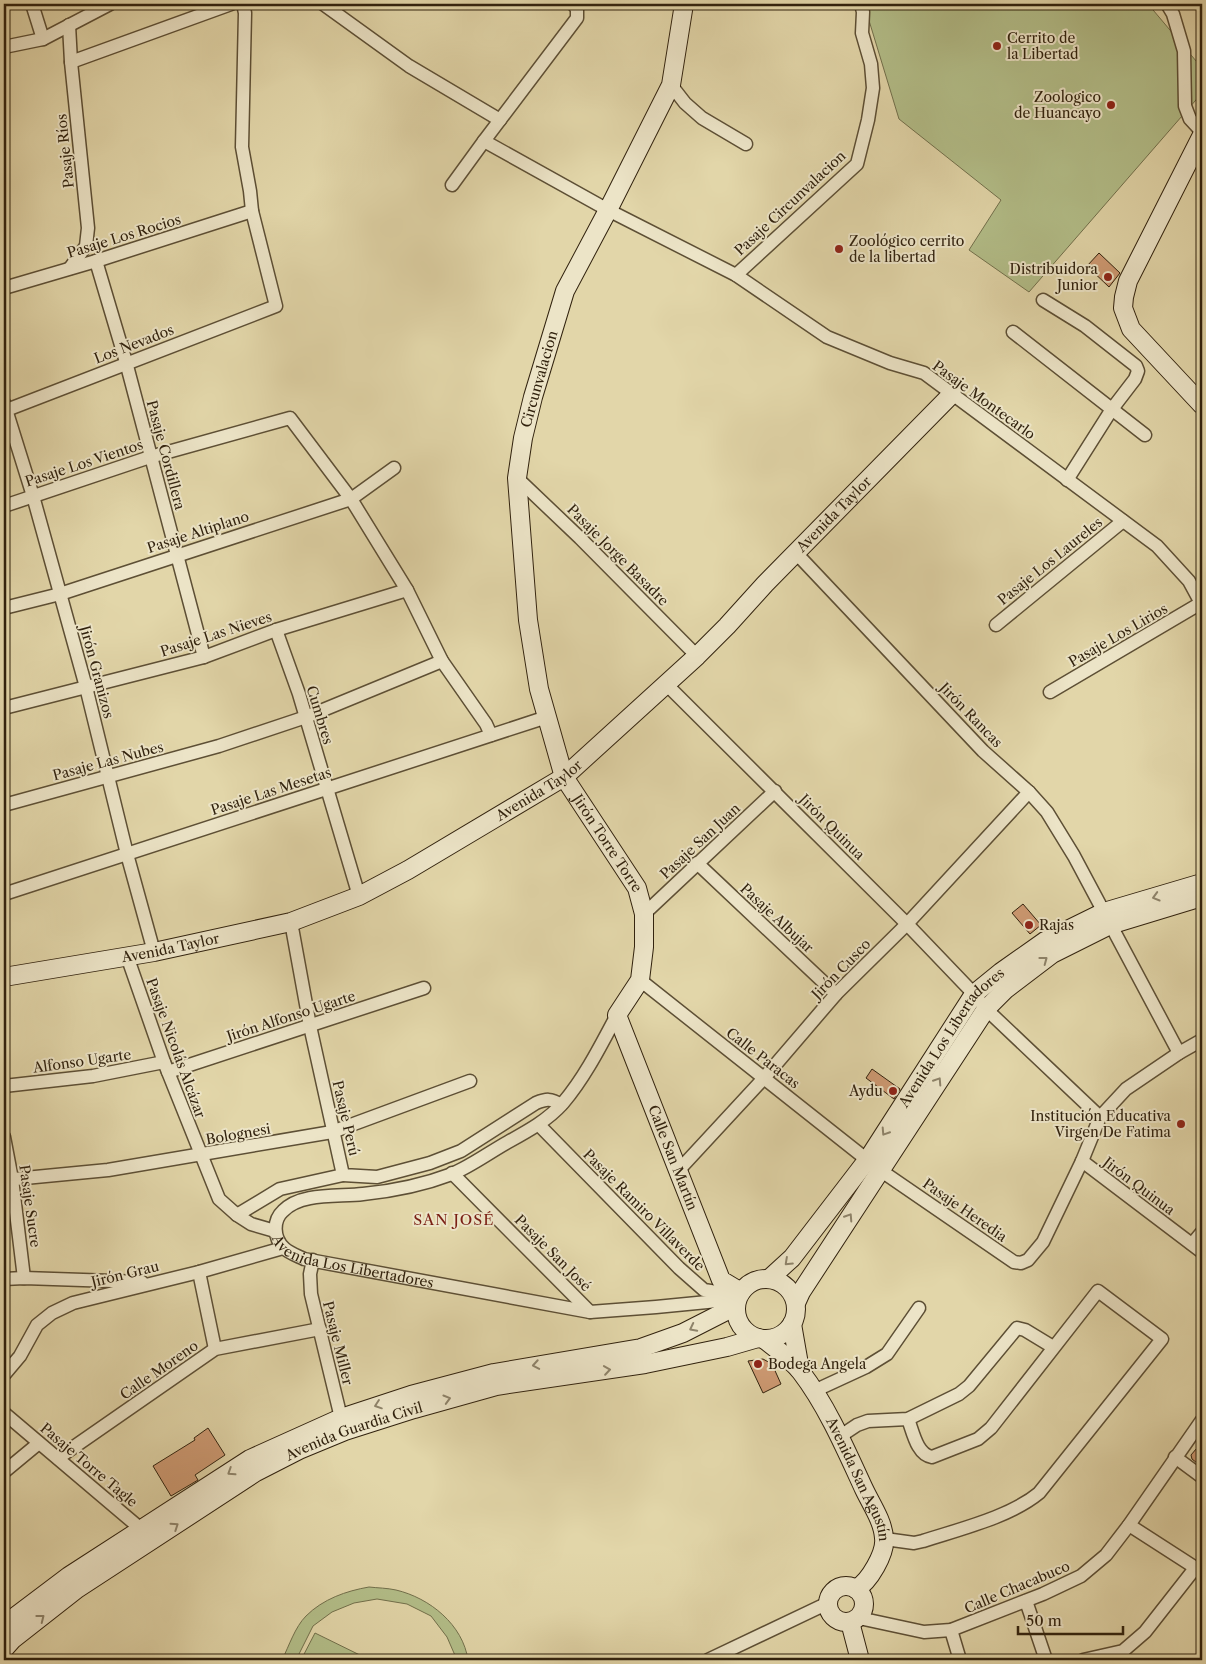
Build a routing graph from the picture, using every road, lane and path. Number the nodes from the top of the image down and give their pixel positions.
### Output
1 (32, 4) edge
2 (110, 4) edge
3 (231, 4) edge
4 (243, 4) edge
5 (323, 4) edge
6 (573, 4) edge
7 (684, 4) edge
8 (861, 4) edge
9 (1167, 4) edge
10 (69, 25) junction
11 (43, 39) junction
12 (4, 46) edge
13 (72, 62) junction
14 (671, 85) junction
15 (500, 120) junction
16 (1202, 133) edge
17 (484, 141) junction
18 (746, 144) dead end
19 (452, 185) dead end
20 (608, 210) junction
21 (252, 211) junction
22 (96, 261) junction
23 (70, 268) junction
24 (736, 275) junction
25 (4, 288) edge
26 (1042, 300) dead end
27 (1013, 332) dead end
28 (126, 362) junction
29 (952, 394) junction
30 (1202, 405) edge
31 (4, 408) edge
32 (1112, 409) junction
33 (1145, 435) dead end
34 (150, 457) junction
35 (394, 468) dead end
36 (518, 478) junction
37 (1067, 480) junction
38 (33, 496) junction
39 (351, 499) junction
40 (4, 506) edge
41 (1122, 521) junction
42 (796, 553) junction
43 (176, 554) junction
44 (407, 590) junction
45 (60, 594) junction
46 (1202, 604) edge
47 (4, 608) edge
48 (996, 624) dead end
49 (276, 630) junction
50 (696, 656) junction
51 (204, 657) junction
52 (442, 661) junction
53 (666, 684) junction
54 (86, 687) junction
55 (1050, 692) dead end
56 (4, 708) edge
57 (306, 717) junction
58 (547, 717) junction
59 (491, 735) junction
60 (108, 776) junction
61 (564, 777) junction
62 (327, 789) junction
63 (776, 791) junction
64 (1029, 792) junction
65 (4, 805) edge
66 (127, 854) junction
67 (697, 863) junction
68 (1202, 883) edge
69 (4, 894) edge
70 (358, 896) junction
71 (1202, 897) edge
72 (644, 914) junction
73 (1107, 919) junction
74 (291, 922) junction
75 (907, 924) junction
76 (154, 952) junction
77 (127, 956) junction
78 (4, 978) edge
79 (640, 980) junction
80 (424, 988) dead end
81 (836, 994) junction
82 (974, 994) junction
83 (986, 1009) junction
84 (617, 1015) junction
85 (310, 1026) junction
86 (1202, 1040) edge
87 (1179, 1053) junction
88 (166, 1067) junction
89 (764, 1078) junction
90 (470, 1081) dead end
91 (4, 1086) edge
92 (560, 1105) junction
93 (1100, 1117) junction
94 (539, 1125) junction
95 (332, 1132) junction
96 (4, 1137) edge
97 (201, 1155) junction
98 (1082, 1161) junction
99 (874, 1164) junction
100 (678, 1171) junction
101 (452, 1173) junction
102 (343, 1175) junction
103 (8, 1179) edge
104 (236, 1215) junction
105 (275, 1232) junction
106 (1202, 1232) edge
107 (810, 1236) junction
108 (284, 1248) junction
109 (1197, 1248) edge
110 (829, 1249) junction
111 (313, 1260) junction
112 (199, 1272) junction
113 (24, 1278) junction
114 (4, 1279) edge
115 (769, 1279) junction
116 (152, 1282) junction
117 (739, 1298) junction
118 (796, 1303) junction
119 (919, 1308) dead end
120 (590, 1312) junction
121 (792, 1324) junction
122 (320, 1329) junction
123 (761, 1338) junction
124 (1053, 1347) junction
125 (215, 1349) junction
126 (800, 1370) junction
127 (4, 1375) edge
128 (814, 1391) junction
129 (4, 1413) edge
130 (908, 1419) junction
131 (1202, 1420) edge
132 (343, 1425) junction
133 (839, 1437) junction
134 (40, 1443) junction
135 (1175, 1457) junction
136 (58, 1458) junction
137 (4, 1472) edge
138 (1202, 1477) edge
139 (1129, 1525) junction
140 (146, 1535) junction
141 (885, 1540) junction
142 (1199, 1570) edge
143 (856, 1589) junction
144 (1026, 1601) junction
145 (828, 1602) junction
146 (854, 1620) junction
147 (4, 1625) edge
148 (951, 1630) junction
149 (4, 1649) edge
150 (724, 1656) edge
151 (1124, 1656) edge
152 (708, 1660) edge
153 (860, 1660) edge
154 (960, 1660) edge
155 (1046, 1660) edge
156 (1083, 1660) edge

1 - 11 street
2 - 10 street
3 - 13 street
4 - 21 street
5 - 15 street
6 - 15 street
7 - 14 street, Circunvalacion
8 - 24 street, Pasaje Circunvalacion
9 - 16 street
10 - 11 street
10 - 13 street, Pasaje Ríos
11 - 12 street
13 - 23 street, Pasaje Ríos
14 - 18 street
14 - 20 street, Circunvalacion
15 - 17 street
16 - 30 street
17 - 19 street
17 - 20 street, Pasaje Montecarlo
20 - 24 street, Pasaje Montecarlo
20 - 36 street, Circunvalacion
21 - 22 street, Pasaje Los Rocios
21 - 28 street, Los Nevados
22 - 23 street, Pasaje Los Rocios
22 - 28 street, Pasaje Cordillera
23 - 25 street, Pasaje Los Rocios
24 - 29 street, Pasaje Montecarlo
26 - 32 street
27 - 32 street
28 - 31 street, Los Nevados
28 - 34 street, Pasaje Cordillera
29 - 37 street, Pasaje Montecarlo
29 - 42 street, Avenida Taylor
31 - 38 street, Jirón Granizos
32 - 33 street
32 - 37 street
34 - 38 street, Pasaje Los Vientos
34 - 39 street, Pasaje Los Vientos
34 - 43 street, Pasaje Cordillera
35 - 39 street, Pasaje Altiplano
36 - 50 street, Pasaje Jorge Basadre
36 - 58 street, Circunvalacion
37 - 41 street, Pasaje Montecarlo
38 - 40 street, Pasaje Los Vientos
38 - 45 street, Jirón Granizos
39 - 43 street, Pasaje Altiplano
39 - 44 street
41 - 46 street, Pasaje Montecarlo
41 - 48 street, Pasaje Los Laureles
42 - 50 street, Avenida Taylor
42 - 64 street, Jirón Rancas
43 - 45 street, Pasaje Altiplano
43 - 51 street, Pasaje Cordillera
44 - 49 street, Pasaje Las Nieves
44 - 52 street
45 - 47 street, Pasaje Altiplano
45 - 54 street, Jirón Granizos
46 - 55 street, Pasaje Los Lirios
49 - 51 street, Pasaje Las Nieves
49 - 57 street, Cumbres
50 - 53 street, Avenida Taylor
51 - 54 street, Pasaje Las Nieves
52 - 57 street, Pasaje Las Nubes
52 - 59 street
53 - 61 street, Avenida Taylor
53 - 63 street, Jirón Quinua
54 - 56 street, Pasaje Las Nieves
54 - 60 street, Jirón Granizos
57 - 60 street, Pasaje Las Nubes
57 - 62 street, Cumbres
58 - 59 street, Pasaje Las Mesetas
58 - 61 street, Circunvalacion
59 - 62 street, Pasaje Las Mesetas
60 - 65 street, Pasaje Las Nubes
60 - 66 street, Jirón Granizos
61 - 70 street, Avenida Taylor
61 - 72 street, Jirón Torre Torre
62 - 66 street, Pasaje Las Mesetas
62 - 70 street, Cumbres
63 - 67 street, Pasaje San Juan
63 - 75 street, Jirón Quinua
64 - 73 street, Jirón Rancas
64 - 75 street, Jirón Cusco
66 - 69 street, Pasaje Las Mesetas
66 - 76 street, Jirón Granizos
67 - 72 street, Pasaje San Juan
67 - 81 street, Pasaje Albujar
68 -> 73 street, Avenida Los Libertadores
70 - 74 street, Avenida Taylor
71 - 73 street, Avenida Los Libertadores
72 - 79 street, Avenida Los Libertadores
73 - 82 street, Avenida Los Libertadores
83 -> 73 street, Avenida Los Libertadores
73 - 87 street, Jirón Rancas
74 - 76 street, Avenida Taylor
74 - 85 street, Pasaje Perú
75 - 81 street, Jirón Cusco
75 - 82 street, Jirón Quinua
76 - 77 street, Avenida Taylor
77 - 78 street, Avenida Taylor
77 - 88 street, Pasaje Nicolás Alcázar
79 - 84 street, Avenida Los Libertadores
79 - 89 street, Calle Paracas
80 - 85 street, Jirón Alfonso Ugarte
81 - 89 street, Jirón Cusco
82 - 83 street, Jirón Quinua
82 -> 99 street, Avenida Los Libertadores
83 - 93 street
99 -> 83 street, Avenida Los Libertadores
84 - 92 street, Avenida Los Libertadores
84 - 100 street, Calle San Martín
85 - 88 street, Jirón Alfonso Ugarte
85 - 95 street, Pasaje Perú
86 - 87 street
87 - 93 street
88 - 91 street, Alfonso Ugarte
88 - 97 street, Pasaje Nicolás Alcázar
89 - 99 street, Calle Paracas
89 - 100 street, Jirón Cusco
90 - 95 street, Bolognesi
92 - 94 street, Avenida Los Libertadores
92 - 102 street, Pasaje Perú
93 - 98 street, Pasaje Heredia
94 - 101 street, Avenida Los Libertadores
94 - 117 street, Pasaje Ramiro Villaverde
95 - 97 street, Bolognesi
95 - 102 street, Pasaje Perú
96 - 103 street, Pasaje Sucre
97 - 103 street, Bolognesi
97 - 104 street, Pasaje Nicolás Alcázar
98 - 99 street, Pasaje Heredia
98 - 109 street, Jirón Quinua
99 - 107 street, Avenida Los Libertadores
110 -> 99 street, Avenida Los Libertadores
100 - 117 street, Calle San Martín
101 - 105 street, Avenida Los Libertadores
101 - 120 street, Pasaje San José
102 - 104 street
103 - 113 street, Pasaje Sucre
104 - 105 street, Pasaje Nicolás Alcázar
105 - 108 street, Avenida Los Libertadores
106 - 109 street
107 - 110 street
107 -> 115 street, Avenida Los Libertadores
108 - 111 street, Avenida Los Libertadores
108 - 112 street, Jirón Grau
110 - 118 street, Avenida Los Libertadores
111 - 120 street, Avenida Los Libertadores
111 - 122 street, Pasaje Miller
112 - 116 street, Jirón Grau
112 - 125 street
113 - 114 street
113 - 116 street
115 - 117 street
115 - 118 street
116 - 127 street, Jirón Grau
117 - 120 street, Avenida Los Libertadores
117 - 123 street
117 -> 132 street, Avenida Guardia Civil
118 - 121 street
119 - 128 street
121 - 123 street
121 - 126 street, Avenida San Agustín
122 - 125 street, Calle Moreno
122 - 132 street, Pasaje Miller
123 - 126 street, Avenida San Agustín
132 -> 123 street, Avenida Guardia Civil
124 - 130 street
124 - 130 street
124 - 141 street
125 - 136 street, Calle Moreno
126 - 128 street, Avenida San Agustín
128 - 133 street, Avenida San Agustín
129 - 134 street, Pasaje Torre Tagle
130 - 133 street
131 - 135 street, Calle Chacabuco
132 - 140 street, Avenida Guardia Civil
133 - 141 street, Avenida San Agustín
134 - 136 street, Pasaje Torre Tagle
134 - 137 street
135 - 138 street
135 - 139 street, Calle Chacabuco
136 - 140 street, Pasaje Torre Tagle
139 - 142 street
139 - 144 street, Calle Chacabuco
140 - 147 street, Avenida Guardia Civil
149 -> 140 street, Avenida Guardia Civil
141 - 143 street, Avenida San Agustín
142 - 151 street
143 - 145 street
143 - 146 street
144 - 148 street, Calle Chacabuco
144 - 155 street
145 - 146 street
145 - 150 street
146 - 148 street, Calle Chacabuco
146 - 153 street
148 - 154 street
150 - 152 street
151 - 156 street

